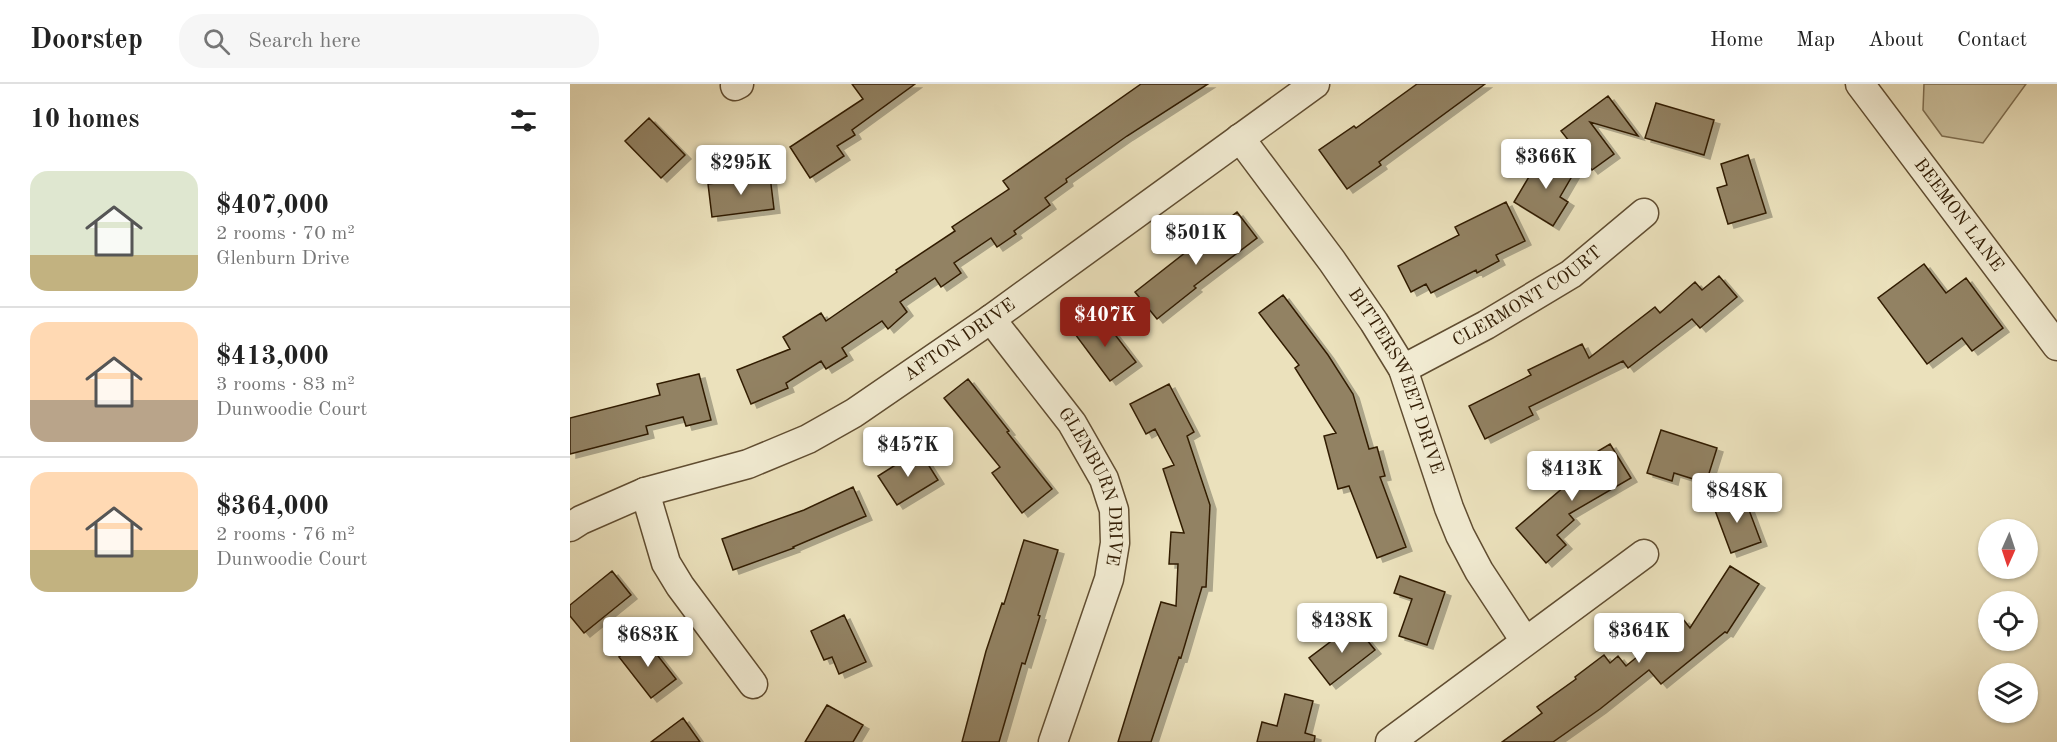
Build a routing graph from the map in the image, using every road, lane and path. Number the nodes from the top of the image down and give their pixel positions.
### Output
1 (1315, 84) edge
2 (1860, 84) edge
3 (1240, 138) junction
4 (1644, 213) dead end
5 (992, 319) junction
6 (2057, 346) edge
7 (1403, 369) junction
8 (645, 492) junction
9 (570, 527) edge
10 (1644, 554) dead end
11 (1525, 641) junction
12 (753, 684) dead end
13 (1053, 742) edge
14 (1390, 742) edge

1 - 3 street, AFTON DRIVE
2 - 6 street, BEEMON LANE
3 - 5 street, AFTON DRIVE
3 - 7 street, BITTERSWEET DRIVE
4 - 7 street, CLERMONT COURT
5 - 8 street, AFTON DRIVE
5 - 13 street, GLENBURN DRIVE
7 - 11 street, BITTERSWEET DRIVE
8 - 9 street, AFTON DRIVE
8 - 12 street
10 - 11 street
11 - 14 street

